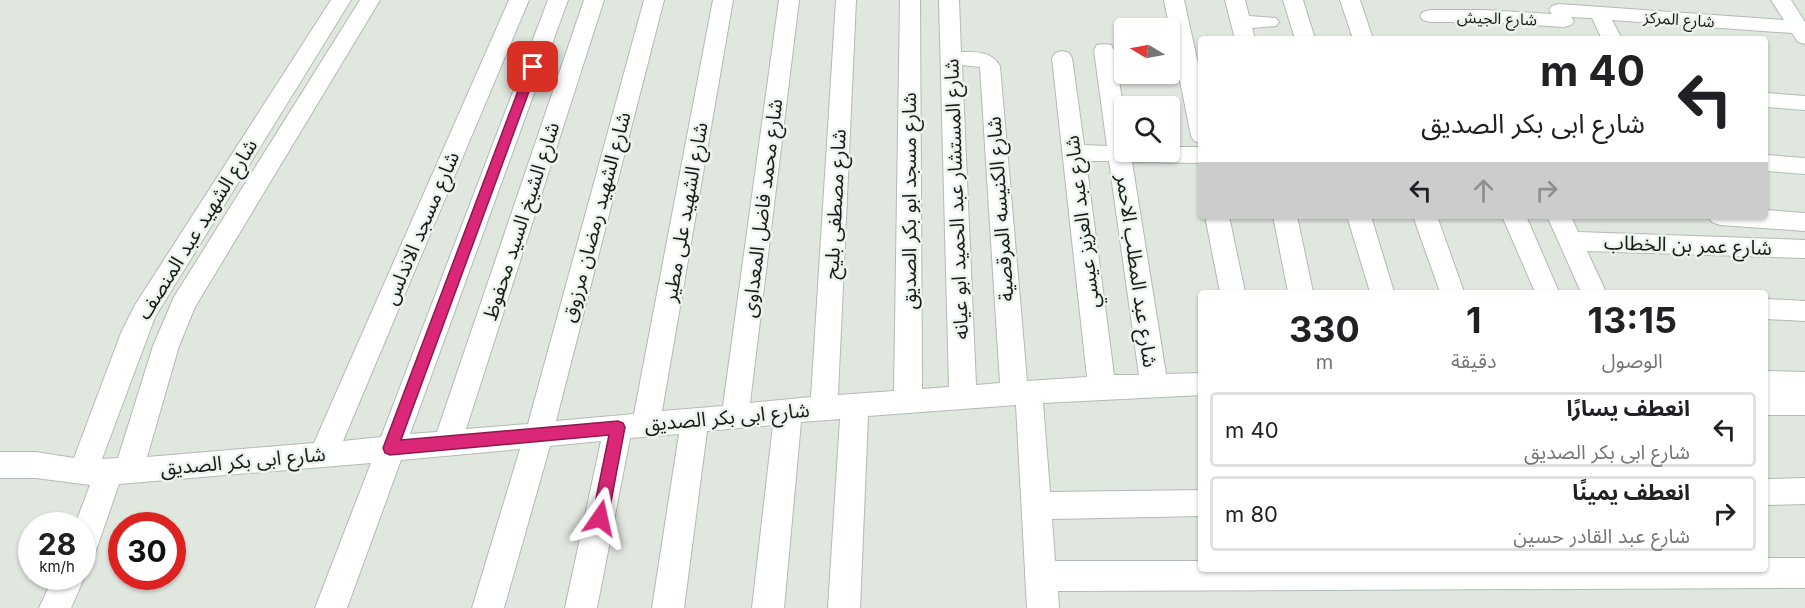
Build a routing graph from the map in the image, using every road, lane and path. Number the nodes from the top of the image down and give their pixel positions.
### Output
1 (341, 0) edge
2 (370, 0) edge
3 (519, 0) edge
4 (558, 0) edge
5 (594, 0) edge
6 (654, 0) edge
7 (723, 0) edge
8 (789, 0) edge
9 (846, 0) edge
10 (910, 0) edge
11 (949, 0) edge
12 (1174, 0) edge
13 (1235, 0) edge
14 (1293, 0) edge
15 (1350, 0) edge
16 (1426, 8) edge
17 (1599, 13) junction
18 (1484, 16) junction
19 (1563, 19) edge
20 (1797, 20) edge
21 (1269, 22) dead end
22 (1243, 31) edge
23 (1304, 36) edge
24 (1362, 36) edge
25 (1440, 36) edge
26 (1492, 36) dead end
27 (1610, 36) edge
28 (1104, 50) dead end
29 (951, 58) junction
30 (1062, 58) dead end
31 (1769, 94) edge
32 (1805, 103) edge
33 (1114, 115) edge
34 (1198, 117) edge
35 (1074, 153) junction
36 (1114, 154) edge
37 (1180, 155) edge
38 (1198, 155) edge
39 (1121, 162) edge
40 (1768, 163) edge
41 (1805, 166) edge
42 (1218, 219) edge
43 (1286, 219) edge
44 (1360, 219) edge
45 (1426, 219) edge
46 (1515, 219) edge
47 (1560, 219) edge
48 (1762, 219) edge
49 (1805, 222) edge
50 (1570, 241) junction
51 (1805, 249) edge
52 (1233, 290) edge
53 (1301, 290) edge
54 (1381, 290) edge
55 (1451, 290) edge
56 (1546, 290) edge
57 (1592, 290) edge
58 (1768, 309) edge
59 (1805, 311) edge
60 (1768, 382) edge
61 (1805, 383) edge
62 (1154, 384) junction
63 (1198, 384) edge
64 (1102, 387) junction
65 (1021, 394) junction
66 (963, 398) junction
67 (909, 402) junction
68 (1768, 403) edge
69 (1805, 403) edge
70 (855, 406) junction
71 (824, 408) junction
72 (788, 411) junction
73 (735, 416) junction
74 (695, 420) junction
75 (632, 426) junction
76 (538, 434) junction
77 (447, 443) junction
78 (390, 448) junction
79 (323, 455) junction
80 (0, 465) edge
81 (107, 471) junction
82 (1805, 491) edge
83 (1768, 492) edge
84 (1198, 503) edge
85 (1036, 506) junction
86 (94, 512) edge
87 (1805, 573) edge
88 (1041, 576) junction
89 (63, 590) edge
90 (55, 608) edge
91 (331, 608) edge
92 (488, 608) edge
93 (581, 608) edge
94 (668, 608) edge
95 (768, 608) edge
96 (844, 608) edge
97 (1043, 608) edge

1 - 81 street, شارع الشهيد عبد المنصف
2 - 81 street, شارع الشهيد عبد المنصف
3 - 79 street, شارع مسجد الاندلس
4 - 78 street
5 - 77 street, شارع الشيخ السيد محفوظ
6 - 76 street, شارع الشهيد رمضان مرزوق
7 - 75 street, شارع الشهيد على مطير
8 - 73 street, شارع محمد فاضل المعداوى
9 - 71 street, شارع مصطفى بليح
10 - 67 street, شارع مسجد ابو بكر الصديق
11 - 29 street, شارع المستشار عبد الحميد ابو عيانه
12 - 34 street
13 - 22 street
14 - 23 street
15 - 24 street
16 - 18 street, شارع الجيش
16 - 25 street
17 - 19 street, شارع المركز
17 - 20 street, شارع المركز
17 - 27 street
18 - 19 street, شارع الجيش
18 - 26 street
21 - 22 street
28 - 33 street, شارع عبد المطلب الاحمر
29 - 65 street, شارع الكنيسه المرقصية
29 - 66 street, شارع المستشار عبد الحميد ابو عيانه
30 - 35 street, شارع عبد العزيز عيسي
31 - 32 street
35 - 36 street
35 - 64 street, شارع عبد العزيز عيسي
37 - 38 street
39 - 62 street, شارع عبد المطلب الاحمر
40 - 41 street
42 - 52 street
43 - 53 street
44 - 54 street
45 - 55 street
46 - 56 street
47 - 50 street
48 - 49 street
50 - 51 street, شارع عمر بن الخطاب
50 - 57 street
58 - 59 street
60 - 61 street
62 - 63 street, شارع ابى بكر الصديق
62 - 64 street, شارع ابى بكر الصديق
64 - 65 street, شارع ابى بكر الصديق
65 - 66 street, شارع ابى بكر الصديق
65 - 85 street, شارع الكنيسه المرقصية
66 - 67 street, شارع ابى بكر الصديق
67 - 70 street, شارع ابى بكر الصديق
68 - 69 street
70 - 71 street, شارع ابى بكر الصديق
70 - 96 street
71 - 72 street, شارع ابى بكر الصديق
72 - 73 street, شارع ابى بكر الصديق
72 - 95 street
73 - 74 street, شارع ابى بكر الصديق
74 - 75 street, شارع ابى بكر الصديق
74 - 94 street
75 - 76 street, شارع ابى بكر الصديق
75 - 93 street, شارع الشهيد على مطير
76 - 77 street, شارع ابى بكر الصديق
76 - 92 street, شارع الشهيد رمضان مرزوق
77 - 78 street, شارع ابى بكر الصديق
78 - 79 street, شارع ابى بكر الصديق
78 - 91 street
79 - 81 street, شارع ابى بكر الصديق
80 - 81 street, شارع ابى بكر الصديق
81 - 86 street, شارع الشهيد عبد المنصف
82 - 83 street
84 - 85 street
85 - 88 street, شارع الكنيسه المرقصية
87 - 88 street
88 - 97 street, شارع الكنيسه المرقصية
89 - 90 street

